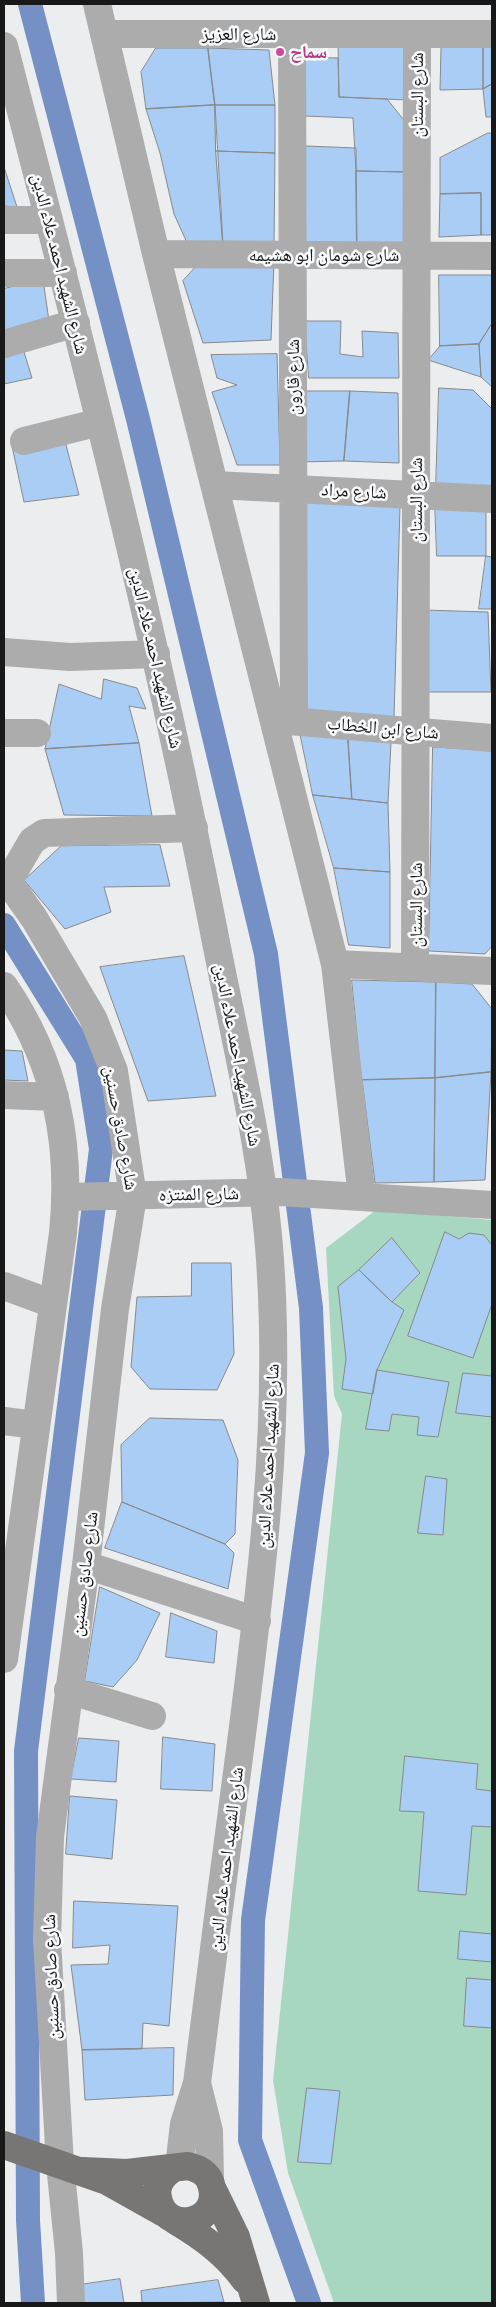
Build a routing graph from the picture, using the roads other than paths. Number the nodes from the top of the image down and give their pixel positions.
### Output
1 (98, 4) edge
2 (105, 34) junction
3 (292, 34) junction
4 (417, 34) junction
5 (492, 34) edge
6 (4, 46) edge
7 (4, 220) edge
8 (49, 220) junction
9 (156, 254) junction
10 (293, 254) junction
11 (416, 255) junction
12 (492, 256) edge
13 (4, 273) edge
14 (63, 273) junction
15 (76, 323) junction
16 (4, 344) edge
17 (100, 422) junction
18 (24, 441) dead end
19 (215, 484) junction
20 (293, 488) junction
21 (416, 494) junction
22 (492, 499) edge
23 (4, 652) edge
24 (156, 654) junction
25 (283, 720) junction
26 (416, 730) junction
27 (37, 733) dead end
28 (4, 734) edge
29 (492, 738) edge
30 (194, 828) junction
31 (6, 879) edge
32 (335, 964) junction
33 (416, 967) junction
34 (492, 971) edge
35 (4, 986) edge
36 (4, 1095) edge
37 (55, 1096) junction
38 (272, 1192) junction
39 (124, 1196) junction
40 (73, 1197) junction
41 (355, 1197) junction
42 (492, 1205) edge
43 (4, 1286) edge
44 (53, 1304) junction
45 (4, 1420) edge
46 (36, 1425) junction
47 (86, 1565) junction
48 (257, 1621) junction
49 (4, 1659) edge
50 (68, 1690) junction
51 (152, 1716) dead end
52 (197, 2083) junction
53 (4, 2145) edge
54 (72, 2168) junction
55 (175, 2168) junction
56 (212, 2185) junction
57 (170, 2217) junction
58 (253, 2295) edge
59 (71, 2303) edge

1 - 2 street
2 - 3 street, شارع العزيز
2 - 9 street
3 - 4 street, شارع العزيز
3 - 10 street, شارع قارون
4 - 5 street, شارع العزيز
4 - 11 street, شارع البستان
6 - 8 street, شارع الشهيد احمد علاء الدين
7 - 8 street
8 - 14 street, شارع الشهيد احمد علاء الدين
9 - 10 street, شارع شومان ابو هشيمه
9 - 19 street
10 - 11 street, شارع شومان ابو هشيمه
10 - 20 street, شارع قارون
11 - 12 street, شارع شومان ابو هشيمه
11 - 21 street, شارع البستان
13 - 14 street
14 - 15 street, شارع الشهيد احمد علاء الدين
15 - 16 street
15 - 17 street, شارع الشهيد احمد علاء الدين
17 - 18 street
17 - 24 street, شارع الشهيد احمد علاء الدين
19 - 20 street, شارع مراد
19 - 25 street
20 - 21 street, شارع مراد
20 - 25 street, شارع قارون
21 - 22 street, شارع مراد
21 - 26 street, شارع البستان
23 - 24 street
24 - 30 street, شارع الشهيد احمد علاء الدين
25 - 26 street, شارع ابن الخطاب
25 - 32 street
26 - 29 street, شارع ابن الخطاب
26 - 33 street, شارع البستان
27 - 28 street
30 - 31 street
30 - 38 street, شارع الشهيد احمد علاء الدين
31 - 39 street, شارع صادق حسنين
32 - 33 street
32 - 41 street
33 - 34 street
35 - 37 street
36 - 37 street
37 - 40 street
38 - 39 street, شارع المنتزه
38 - 41 street, شارع المنتزه
38 - 48 street, شارع الشهيد احمد علاء الدين
39 - 40 street, شارع المنتزه
39 - 47 street, شارع صادق حسنين
40 - 44 street
41 - 42 street, شارع المنتزه
43 - 44 street
44 - 46 street
45 - 46 street
46 - 49 street
47 - 48 street
47 - 50 street, شارع صادق حسنين
48 - 52 street, شارع الشهيد احمد علاء الدين
50 - 51 street
50 - 54 street, شارع صادق حسنين
52 - 55 street, شارع الشهيد احمد علاء الدين
52 - 56 street, شارع الشهيد احمد علاء الدين
53 - 54 main road
54 - 55 main road
54 - 57 main road, شارع الشهيد احمد علاء الدين
54 - 59 street, شارع صادق حسنين
55 - 56 main road
55 - 57 main road
56 - 57 main road
56 - 58 main road, شارع الشهيد احمد علاء الدين
57 - 58 main road, شارع الشهيد احمد علاء الدين

